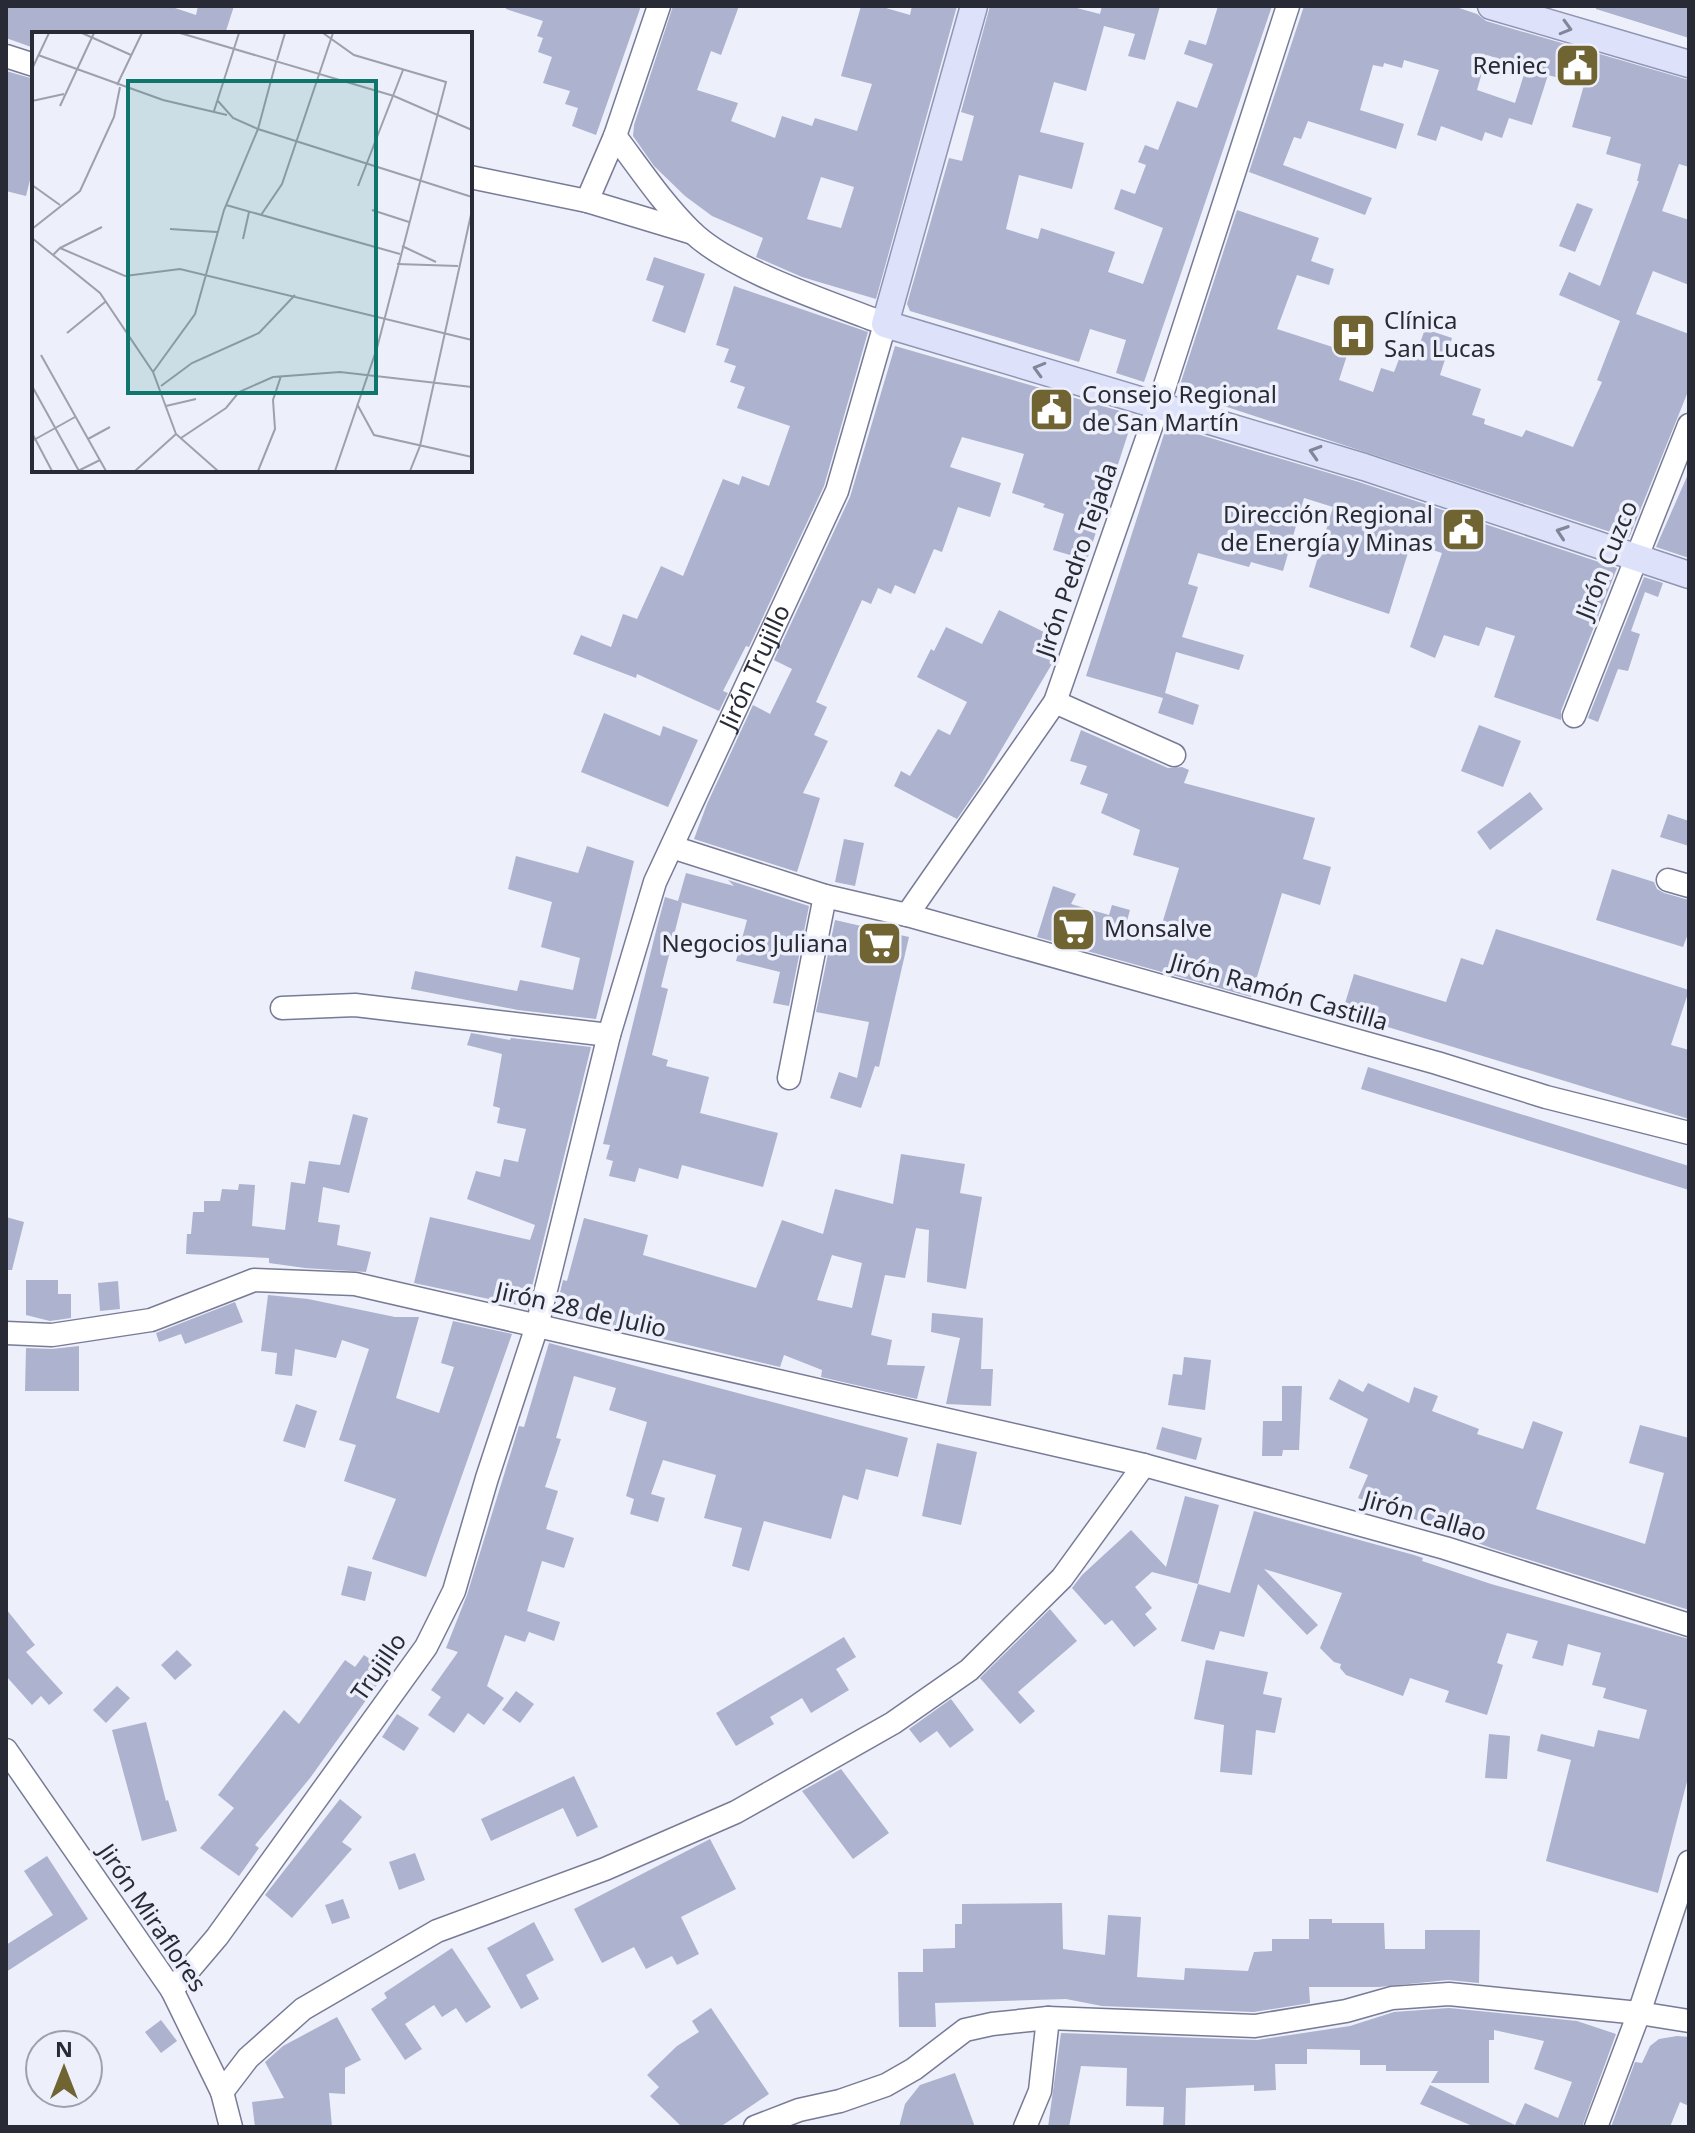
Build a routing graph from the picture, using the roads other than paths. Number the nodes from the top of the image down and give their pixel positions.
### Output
1 (659, 6) edge
2 (974, 6) edge
3 (1288, 6) edge
4 (1491, 6) edge
5 (6, 56) edge
6 (32, 64) edge
7 (1689, 64) edge
8 (615, 136) junction
9 (472, 177) edge
10 (587, 201) junction
11 (693, 233) junction
12 (885, 324) junction
13 (1159, 404) junction
14 (1689, 425) edge
15 (1635, 556) junction
16 (1689, 575) edge
17 (1055, 702) junction
18 (1574, 716) dead end
19 (1174, 755) dead end
20 (672, 847) junction
21 (825, 896) junction
22 (907, 915) junction
23 (282, 1008) dead end
24 (609, 1035) junction
25 (789, 1078) dead end
26 (1689, 1133) edge
27 (537, 1326) junction
28 (6, 1333) edge
29 (1144, 1465) junction
30 (1689, 1625) edge
31 (6, 1750) edge
32 (1689, 1862) edge
33 (172, 1990) junction
34 (1639, 2013) junction
35 (1048, 2018) junction
36 (1689, 2021) edge
37 (222, 2092) junction
38 (231, 2127) edge
39 (755, 2127) edge
40 (1025, 2127) edge
41 (1596, 2127) edge

1 - 8 street
2 - 12 main road, Jirón Trujillo
3 - 13 street, Jirón Pedro Tejada
4 -> 7 main road
5 - 6 street
8 - 10 street
8 - 11 street
9 - 10 street
10 - 11 street
11 - 12 street
13 -> 12 main road
12 - 20 street, Jirón Trujillo
15 -> 13 main road
13 - 17 street, Jirón Pedro Tejada
14 - 15 street, Jirón Cuzco
15 - 16 main road
15 - 18 street, Jirón Cuzco
17 - 19 street
17 - 22 street, Jirón Pedro Tejada
20 - 21 street, Jirón Ramón Castilla
20 - 24 street, Jirón Trujillo
21 - 22 street, Jirón Ramón Castilla
21 - 25 street
22 - 26 street, Jirón Ramón Castilla
23 - 24 street
24 - 27 street, Jirón Trujillo
27 - 28 street, Jirón 28 de Julio
27 - 29 street, Jirón 28 de Julio
27 - 33 street, Trujillo
29 - 30 street, Jirón Callao
29 - 37 street
31 - 33 street, Jirón Miraflores
32 - 34 street
33 - 37 street, Jirón Miraflores
34 - 35 street
34 - 36 street
34 - 41 street
35 - 39 street
35 - 40 street
37 - 38 street, Jirón Miraflores

